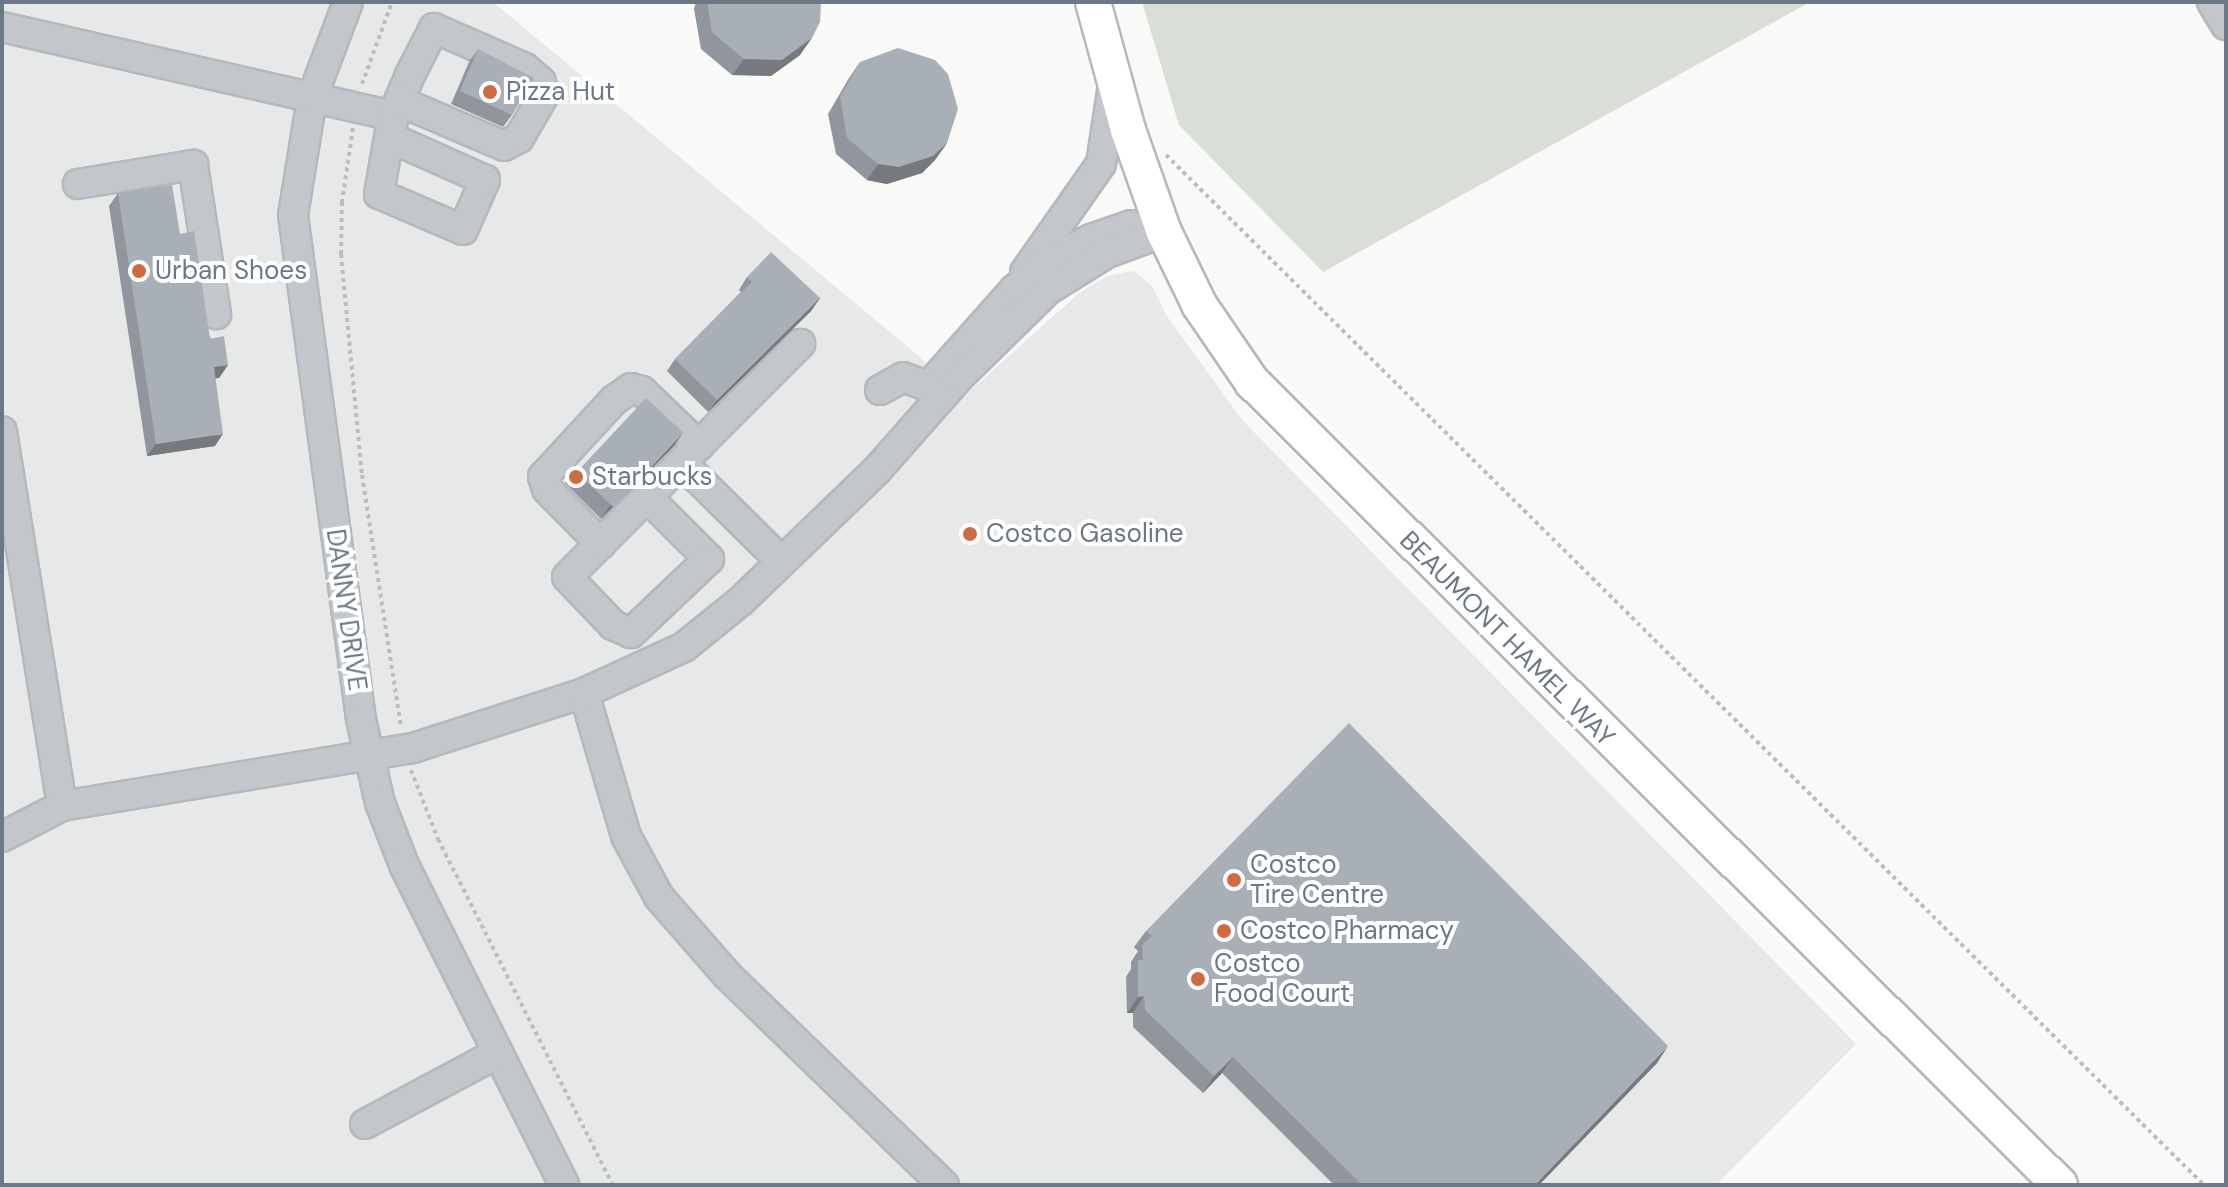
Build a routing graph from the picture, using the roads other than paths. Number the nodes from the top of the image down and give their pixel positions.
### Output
1 (348, 2) edge
2 (1093, 2) edge
3 (2212, 2) edge
4 (2226, 25) edge
5 (2, 27) edge
6 (1112, 74) junction
7 (312, 98) junction
8 (394, 118) junction
9 (78, 184) dead end
10 (1161, 224) junction
11 (1014, 290) junction
12 (216, 314) dead end
13 (800, 344) dead end
14 (929, 387) junction
15 (880, 390) dead end
16 (2, 431) edge
17 (909, 433) junction
18 (691, 455) junction
19 (647, 497) junction
20 (601, 544) junction
21 (781, 561) junction
22 (584, 693) junction
23 (369, 756) junction
24 (62, 806) junction
25 (2, 837) edge
26 (498, 1053) junction
27 (365, 1124) dead end
28 (564, 1185) edge
29 (944, 1185) edge
30 (2060, 1185) edge

1 - 7 street, DANNY DRIVE
2 - 6 main road, BEAUMONT HAMEL WAY
3 - 4 street
5 - 7 street
6 - 10 main road, BEAUMONT HAMEL WAY
6 - 11 street
7 - 8 street
7 - 23 street, DANNY DRIVE
8 - 8 street
9 - 12 street
10 - 11 street
10 - 17 street
10 - 30 main road, BEAUMONT HAMEL WAY
11 - 14 street
13 - 18 street
14 - 15 street
14 - 17 street
16 - 24 street
17 - 21 street
18 - 19 street
18 - 20 street
18 - 21 street
19 - 20 street
19 - 20 street
21 - 22 street
22 - 23 street
22 - 29 street
23 - 24 street
23 - 26 street, DANNY DRIVE
24 - 25 street
26 - 27 street
26 - 28 street, DANNY DRIVE

